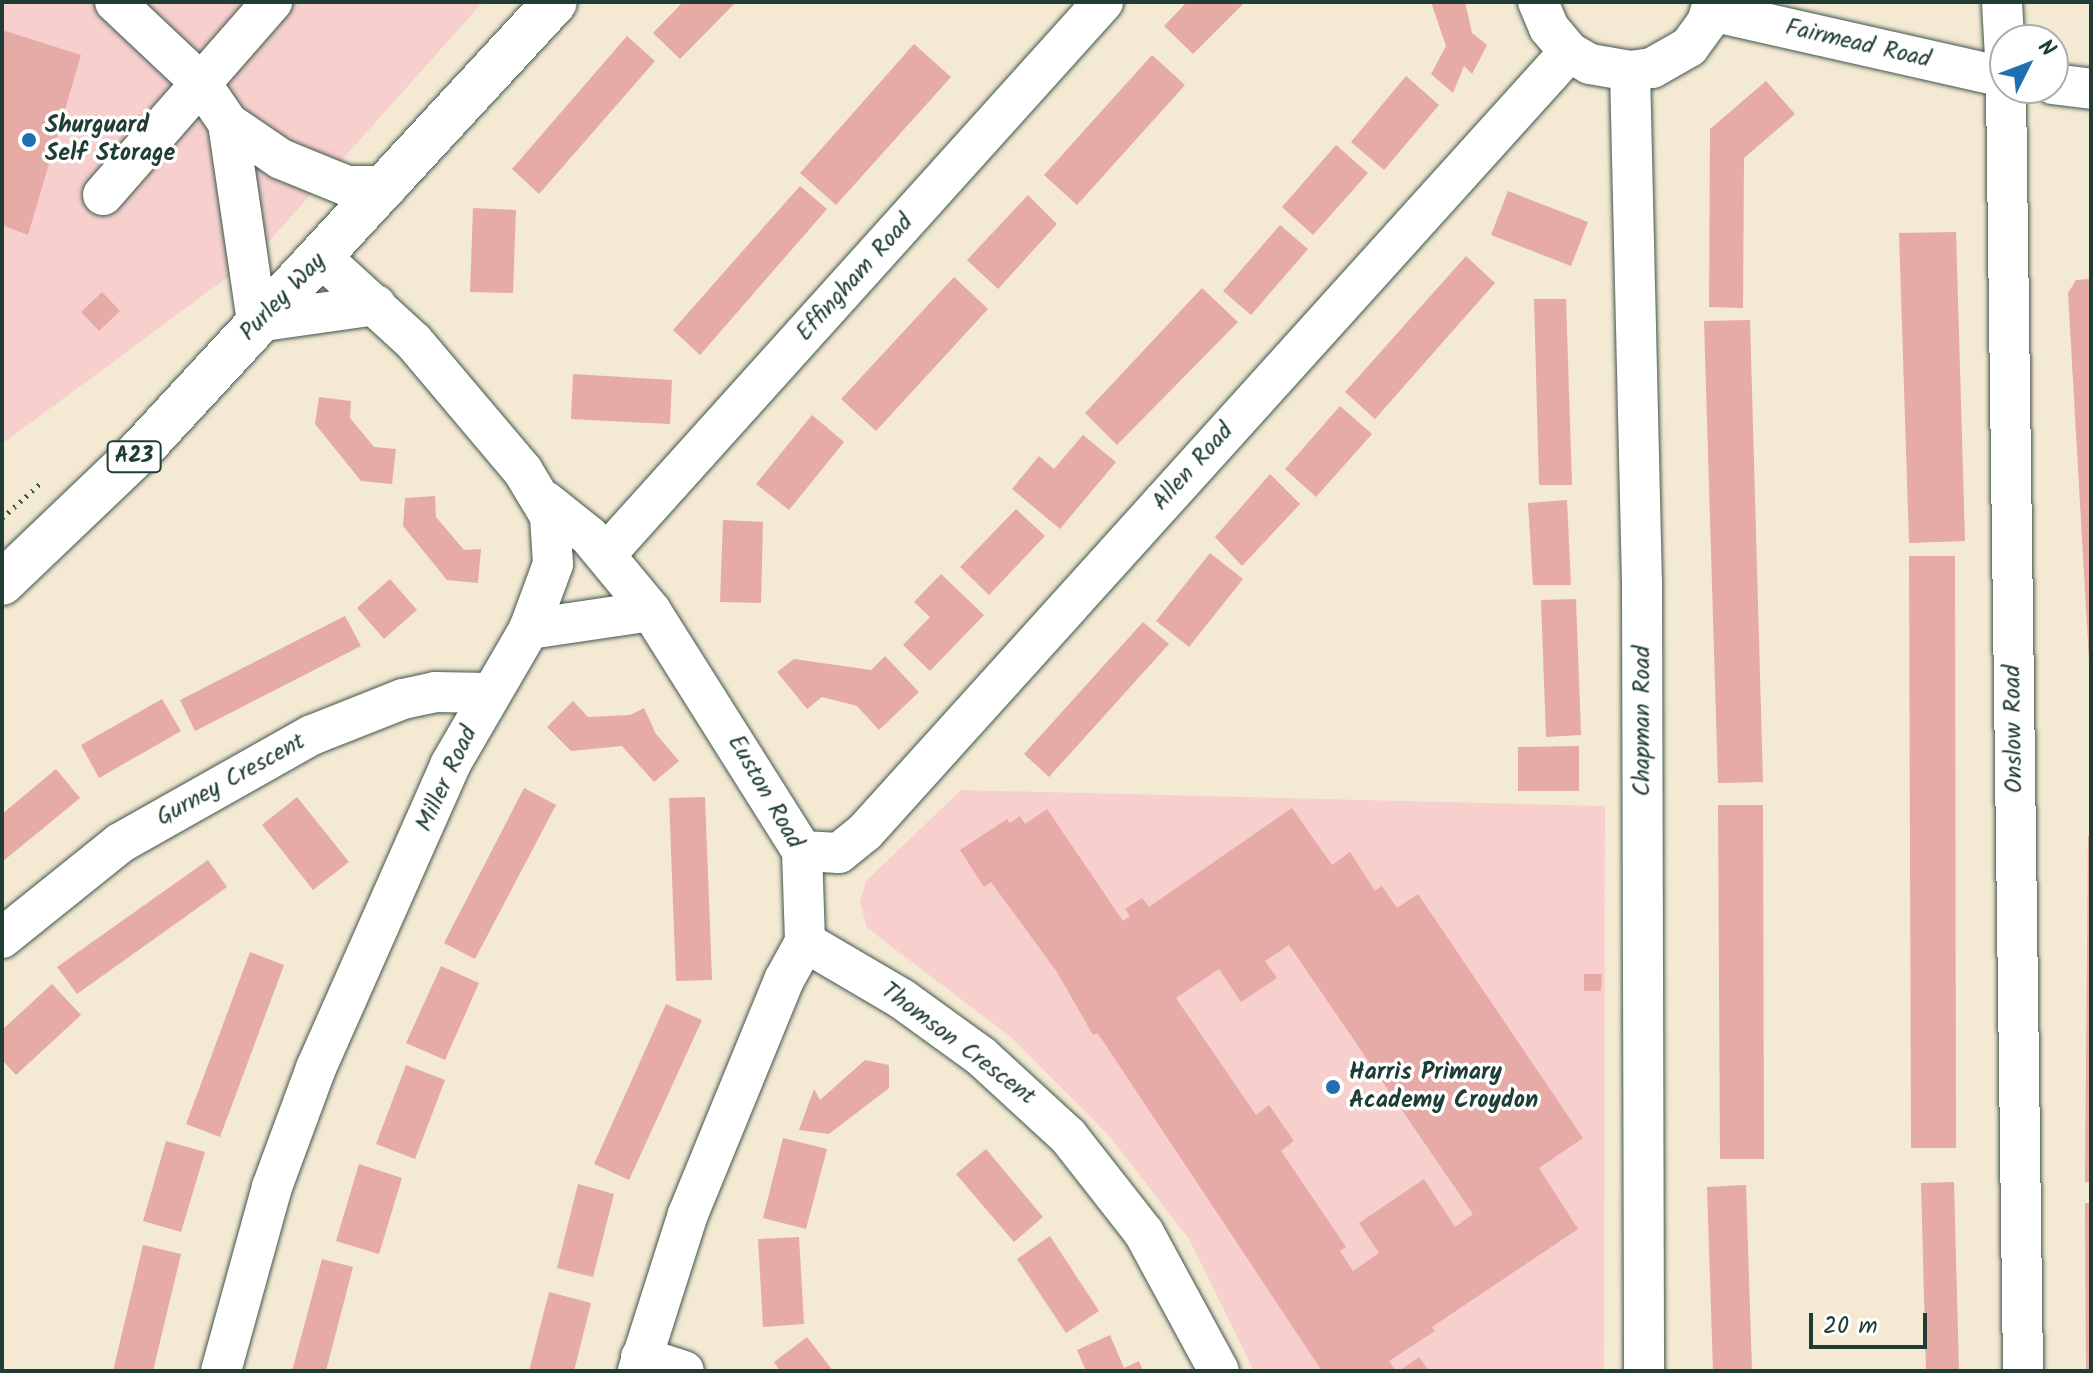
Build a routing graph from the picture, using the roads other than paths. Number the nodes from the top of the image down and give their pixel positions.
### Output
1 (272, 2) edge
2 (555, 2) edge
3 (1103, 2) edge
4 (1538, 2) edge
5 (2002, 2) edge
6 (1712, 6) edge
7 (128, 15) edge
8 (2003, 24) edge
9 (1569, 52) junction
10 (1630, 71) junction
11 (1989, 73) edge
12 (200, 82) junction
13 (2069, 86) edge
14 (2091, 89) edge
15 (2006, 104) edge
16 (228, 123) junction
17 (388, 186) junction
18 (103, 195) dead end
19 (322, 258) junction
20 (376, 305) junction
21 (257, 322) junction
22 (545, 501) junction
23 (606, 554) junction
24 (2, 583) edge
25 (651, 611) junction
26 (529, 629) junction
27 (490, 693) junction
28 (802, 851) junction
29 (2, 938) edge
30 (805, 942) junction
31 (639, 1364) edge
32 (221, 1371) edge
33 (684, 1371) edge
34 (1219, 1371) edge
35 (1644, 1371) edge
36 (2023, 1371) edge

1 - 12 street
2 - 17 highway, Purley Way / A23
3 - 23 street, Effingham Road
4 - 9 street
5 - 8 street
6 - 10 street
6 - 11 street, Fairmead Road
7 - 12 street
9 - 10 street
9 - 28 street, Allen Road
10 - 35 street, Chapman Road
12 - 16 street
12 - 18 street
13 - 14 street
15 - 36 street, Onslow Road
16 - 17 street
16 - 21 street
17 - 19 highway, Purley Way / A23
19 - 20 street, Miller Road
19 - 21 highway, Purley Way / A23
20 - 21 street
20 - 22 street, Miller Road
21 - 24 highway, Purley Way / A23
22 - 23 street, Euston Road
22 - 26 street, Miller Road
23 - 25 street, Euston Road
25 - 26 street
25 - 28 street, Euston Road
26 - 27 street, Miller Road
27 - 29 street, Gurney Crescent
27 - 32 street, Miller Road
28 - 30 street, Euston Road
30 - 31 street
30 - 34 street, Thomson Crescent
31 - 33 street

